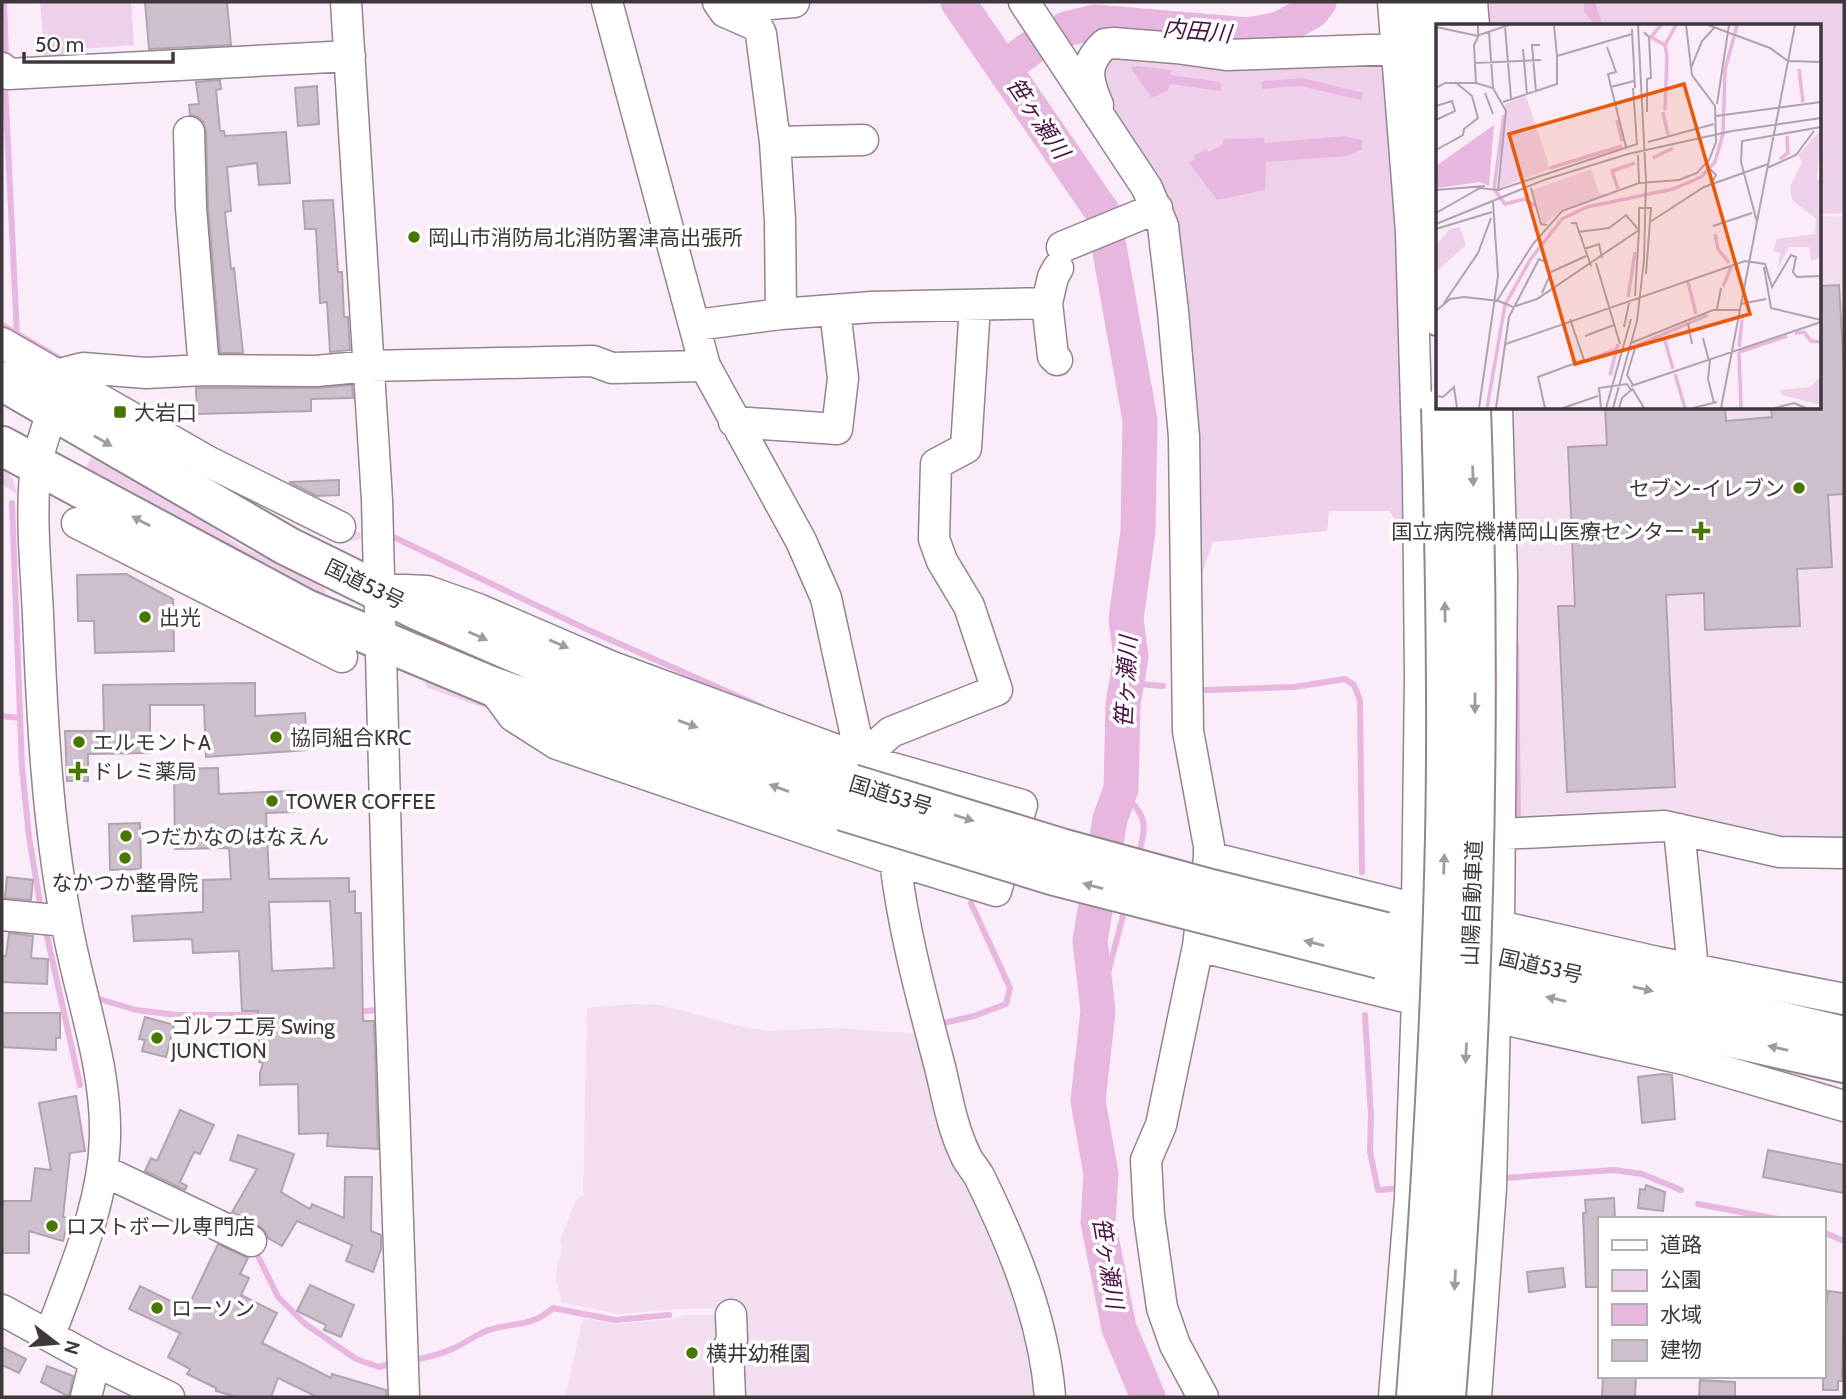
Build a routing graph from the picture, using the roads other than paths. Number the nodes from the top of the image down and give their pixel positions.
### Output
1 (346, 2) edge
2 (607, 2) edge
3 (718, 2) edge
4 (724, 2) edge
5 (794, 2) edge
6 (1024, 2) edge
7 (1393, 2) edge
8 (1418, 2) edge
9 (1448, 2) edge
10 (1472, 2) edge
11 (1450, 24) edge
12 (1474, 24) edge
13 (1397, 49) junction
14 (349, 56) junction
15 (2, 68) edge
16 (1094, 111) junction
17 (189, 132) dead end
18 (863, 140) dead end
19 (775, 142) junction
20 (1154, 209) junction
21 (1436, 285) edge
22 (1047, 303) junction
23 (975, 305) junction
24 (835, 310) junction
25 (781, 314) junction
26 (696, 326) junction
27 (2, 343) edge
28 (1057, 360) dead end
29 (370, 366) junction
30 (705, 366) junction
31 (204, 370) junction
32 (2, 381) edge
33 (54, 393) junction
34 (1441, 410) edge
35 (1471, 410) edge
36 (1497, 410) edge
37 (734, 422) junction
38 (2, 446) edge
39 (209, 462) junction
40 (36, 466) junction
41 (77, 523) dead end
42 (340, 527) dead end
43 (187, 547) junction
44 (287, 547) junction
45 (201, 586) junction
46 (379, 589) junction
47 (240, 605) junction
48 (306, 609) junction
49 (381, 642) junction
50 (342, 657) dead end
51 (491, 686) junction
52 (624, 734) junction
53 (557, 744) junction
54 (852, 785) junction
55 (1679, 829) junction
56 (1501, 834) junction
57 (1844, 853) edge
58 (1209, 858) junction
59 (895, 860) junction
60 (1359, 894) junction
61 (1417, 909) junction
62 (2, 915) edge
63 (50, 919) junction
64 (1499, 926) junction
65 (1382, 945) junction
66 (1198, 946) junction
67 (1693, 969) junction
68 (1348, 984) junction
69 (1844, 999) edge
70 (1417, 1000) junction
71 (1732, 1010) junction
72 (1495, 1016) junction
73 (1844, 1019) edge
74 (1835, 1052) edge
75 (1844, 1082) edge
76 (1844, 1106) edge
77 (102, 1170) junction
78 (251, 1241) dead end
79 (2, 1310) edge
80 (731, 1315) dead end
81 (50, 1335) junction
82 (95, 1361) junction
83 (1052, 1395) edge
84 (1193, 1395) edge
85 (86, 1397) edge
86 (169, 1397) edge
87 (404, 1397) edge
88 (730, 1397) edge
89 (1394, 1397) edge
90 (1416, 1397) edge
91 (1446, 1397) edge
92 (1476, 1397) edge

1 - 14 street
2 - 26 street
3 - 19 street
4 - 5 street
6 - 16 street
7 - 13 street
8 - 21 highway
9 - 11 highway
10 - 12 street
13 - 16 street
13 - 61 street
14 - 15 street
14 - 29 street
16 - 20 street
17 - 31 street
18 - 19 street
19 - 25 street
20 - 22 street
20 - 58 street
22 - 23 street
22 - 28 street
23 - 24 street
23 - 54 street
24 - 25 street
24 - 37 street
25 - 26 street
26 - 30 street
27 - 33 street
29 - 30 street
29 - 31 street
29 - 46 street
30 - 37 street
31 - 33 street
32 - 33 highway, 国道53号
33 - 39 street
33 - 40 street
33 -> 44 highway, 国道53号
90 -> 34 highway, 山陽自動車道, bridge
35 -> 91 highway, 山陽自動車道, bridge
36 - 56 street
37 - 54 street
38 - 40 highway, 国道53号
39 - 42 street
39 - 44 street
43 -> 40 highway, 国道53号
40 - 63 street
41 - 45 street
43 - 45 street
43 - 48 highway, 国道53号
44 - 46 highway, 国道53号
45 - 47 street
46 - 49 street
46 -> 54 highway, 国道53号
47 - 48 street
47 - 50 street
48 - 49 highway, 国道53号
49 - 51 highway, 国道53号
49 - 87 street
51 - 52 highway, 国道53号
51 - 53 street
52 - 53 street
54 -> 52 highway, 国道53号
53 - 59 street
54 - 59 street
54 - 65 highway, 国道53号, bridge
55 - 56 street
55 - 57 street
55 - 67 street
56 - 64 street
58 - 60 street
58 - 66 street
59 - 83 street
60 - 61 street
60 - 68 street
61 - 64 street
62 - 63 street
63 - 77 street
64 - 67 street
65 -> 71 highway, 国道53号
74 -> 65 highway, 国道53号
66 - 68 street
66 - 84 street
67 - 69 street
68 - 70 street
70 - 72 street
70 - 89 street
71 - 73 highway
71 - 74 highway, 国道53号
72 - 76 street
72 - 92 street
74 - 75 highway
77 - 78 street
77 - 81 street
79 - 81 street
80 - 88 street
81 - 82 street
82 - 85 street
82 - 86 street

